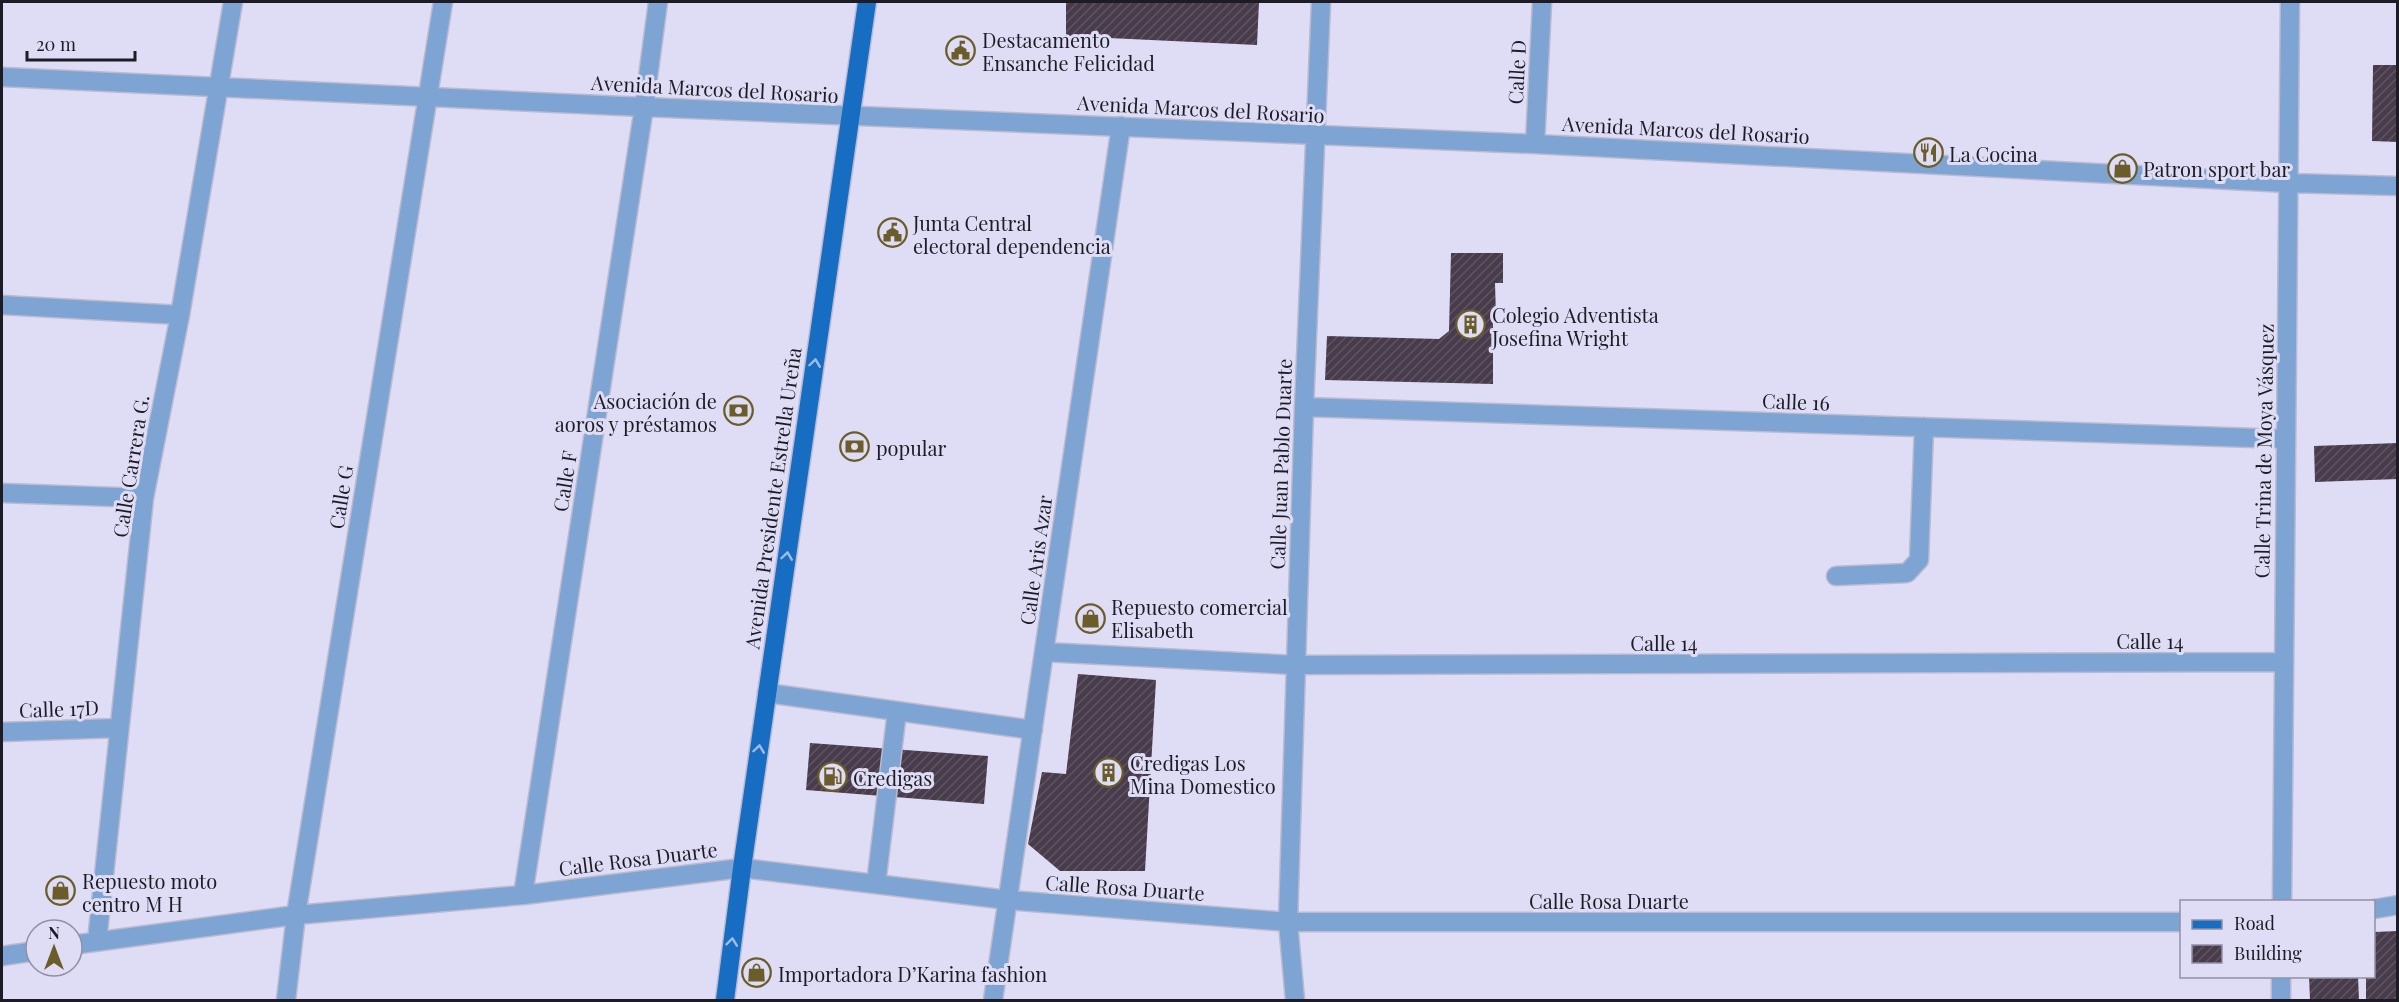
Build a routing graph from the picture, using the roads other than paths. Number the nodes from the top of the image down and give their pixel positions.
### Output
1 (233, 2) edge
2 (443, 2) edge
3 (658, 2) edge
4 (867, 2) edge
5 (1321, 2) edge
6 (1542, 2) edge
7 (2290, 2) edge
8 (2, 77) edge
9 (219, 86) junction
10 (428, 96) junction
11 (644, 107) junction
12 (850, 116) junction
13 (1121, 126) junction
14 (1317, 136) junction
15 (1535, 144) junction
16 (2288, 183) junction
17 (2397, 186) edge
18 (2, 305) edge
19 (180, 315) junction
20 (1304, 406) junction
21 (1924, 427) junction
22 (2286, 439) junction
23 (2, 494) edge
24 (144, 498) junction
25 (1836, 576) dead end
26 (1044, 652) junction
27 (2284, 662) junction
28 (1295, 665) junction
29 (767, 693) junction
30 (897, 711) junction
31 (118, 728) junction
32 (1033, 730) junction
33 (2, 732) edge
34 (741, 868) junction
35 (876, 884) junction
36 (523, 895) junction
37 (1008, 900) junction
38 (2282, 900) edge
39 (2397, 905) edge
40 (2375, 909) edge
41 (296, 915) junction
42 (1288, 922) junction
43 (2180, 922) edge
44 (97, 941) junction
45 (84, 943) edge
46 (24, 953) edge
47 (2, 956) edge
48 (2281, 978) edge
49 (286, 1000) edge
50 (725, 1000) edge
51 (993, 1000) edge
52 (1295, 1000) edge
53 (2281, 1000) edge

1 - 9 street, Calle Carrera G.
2 - 10 street, Calle G
3 - 11 street, Calle F
4 - 12 main road, Avenida Presidente Estrella Ureña
5 - 14 street, Calle Juan Pablo Duarte
6 - 15 street, Calle D
7 - 16 street, Calle Trina de Moya Vásquez
8 - 9 street, Avenida Marcos del Rosario
9 - 10 street, Avenida Marcos del Rosario
9 - 19 street, Calle Carrera G.
10 - 11 street, Avenida Marcos del Rosario
10 - 41 street, Calle G
11 - 12 street, Avenida Marcos del Rosario
11 - 36 street, Calle F
12 - 13 street, Avenida Marcos del Rosario
29 -> 12 main road, Avenida Presidente Estrella Ureña
13 - 14 street, Avenida Marcos del Rosario
13 - 26 street, Calle Aris Azar
14 - 15 street, Avenida Marcos del Rosario
14 - 20 street, Calle Juan Pablo Duarte
15 - 16 street, Avenida Marcos del Rosario
16 - 17 street, Avenida Marcos del Rosario
16 - 22 street, Calle Trina de Moya Vásquez
18 - 19 street
19 - 24 street, Calle Carrera G.
20 - 21 street, Calle 16
20 - 28 street, Calle Juan Pablo Duarte
21 - 22 street, Calle 16
21 - 25 street
22 - 27 street, Calle Trina de Moya Vásquez
23 - 24 street
24 - 31 street, Calle Carrera G.
26 - 28 street, Calle 14
26 - 32 street, Calle Aris Azar
27 - 28 street, Calle 14
27 - 38 street, Calle Trina de Moya Vásquez
28 - 42 street, Calle Juan Pablo Duarte
29 - 30 street
34 -> 29 main road, Avenida Presidente Estrella Ureña
30 - 32 street
30 - 35 street
31 - 33 street, Calle 17D
31 - 44 street, Calle Carrera G.
32 - 37 street, Calle Aris Azar
34 - 35 street, Calle Rosa Duarte
34 - 36 street, Calle Rosa Duarte
50 -> 34 main road, Avenida Presidente Estrella Ureña
35 - 37 street, Calle Rosa Duarte
36 - 41 street, Calle Rosa Duarte
37 - 42 street, Calle Rosa Duarte
37 - 51 street, Calle Aris Azar
39 - 40 street
41 - 44 street, Calle Rosa Duarte
41 - 49 street, Calle G
42 - 43 street, Calle Rosa Duarte
42 - 52 street, Calle Juan Pablo Duarte
44 - 45 street, Calle Rosa Duarte
46 - 47 street
48 - 53 street

